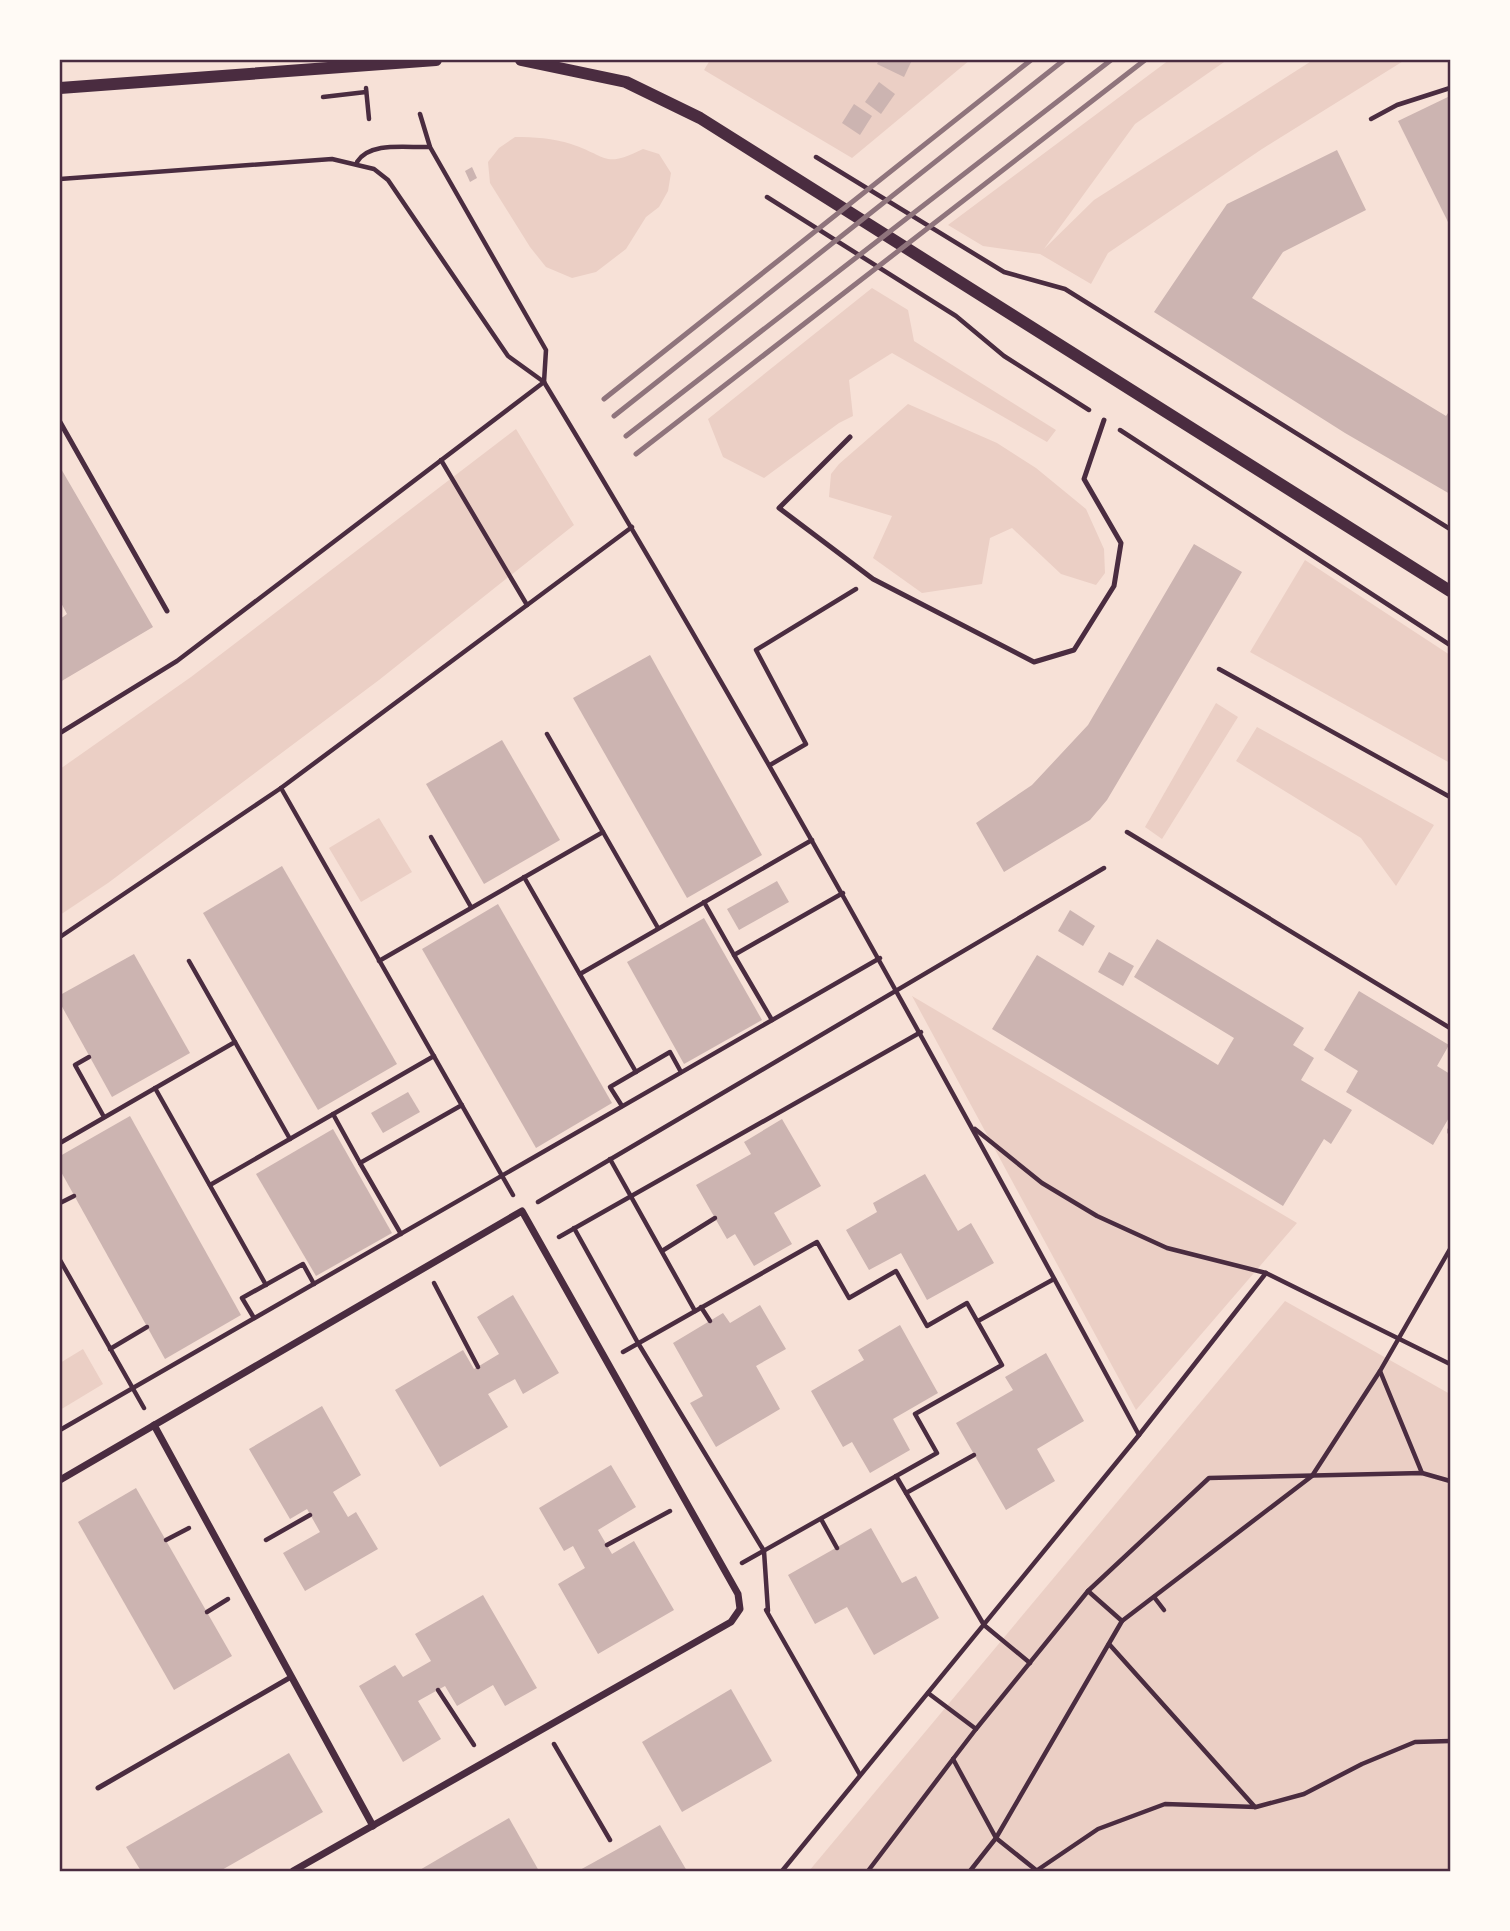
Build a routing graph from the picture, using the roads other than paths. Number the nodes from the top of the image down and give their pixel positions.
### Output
1 (436, 60) edge
2 (521, 60) edge
3 (404, 61) edge
4 (60, 89) edge
5 (1104, 420) dead end
6 (60, 422) edge
7 (850, 438) dead end
8 (1451, 591) edge
9 (167, 611) dead end
10 (154, 1425) junction
11 (60, 1480) edge
12 (291, 1677) junction
13 (98, 1788) dead end
14 (373, 1826) junction
15 (293, 1871) edge

1 - 3 street
2 - 8 street
3 - 4 street
5 - 7 lane
6 - 9 lane
10 - 11 street
10 - 12 street
10 - 14 street
12 - 13 lane
12 - 14 street
14 - 15 street

